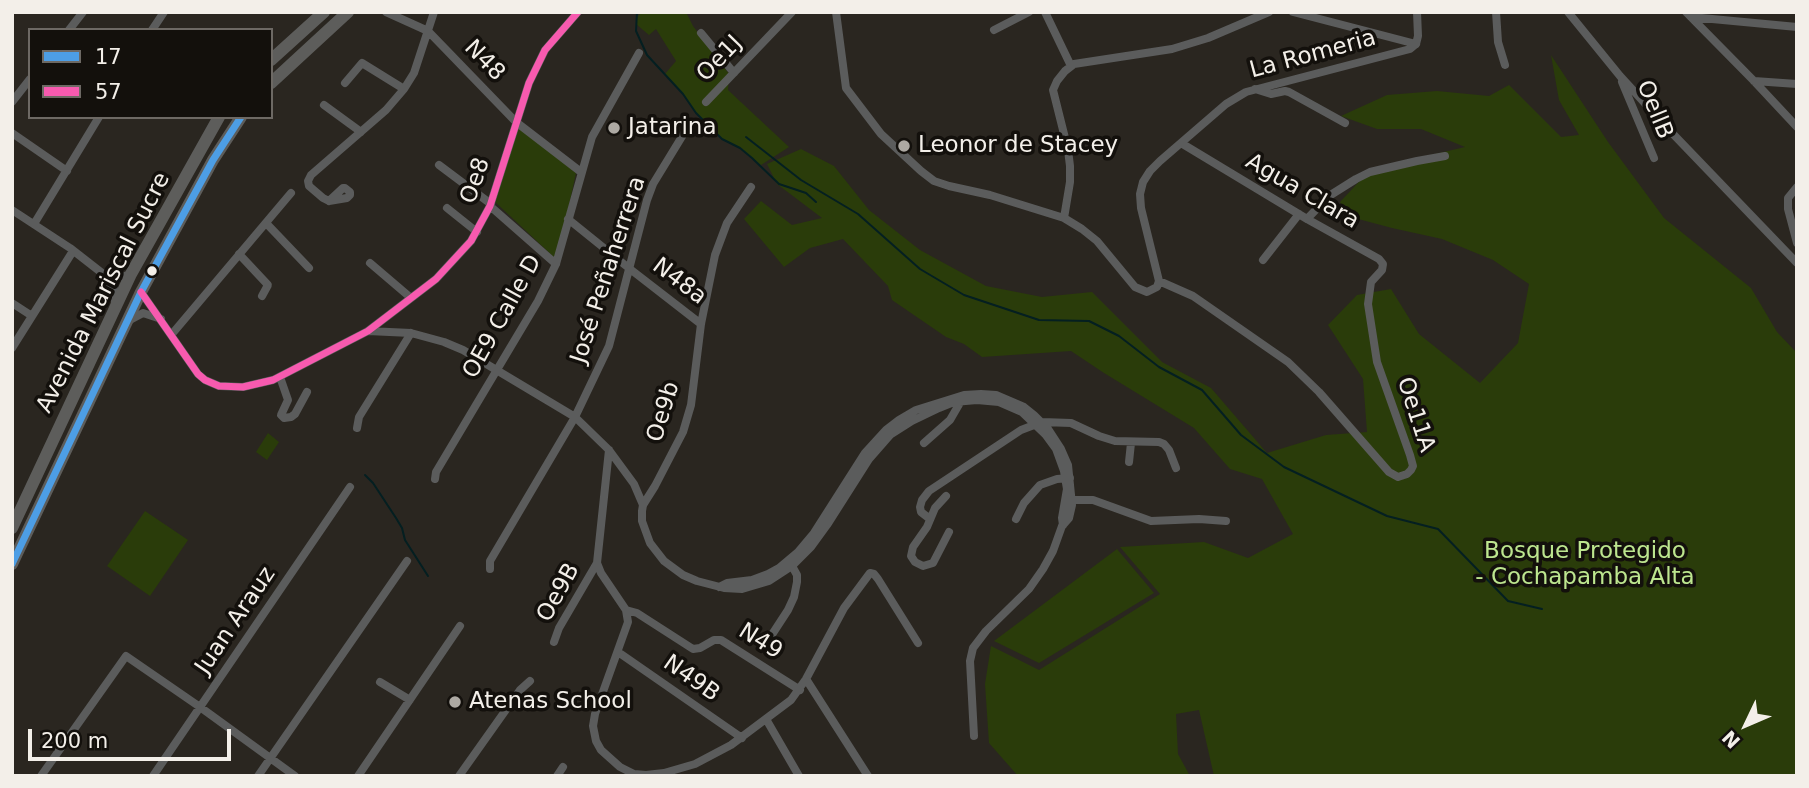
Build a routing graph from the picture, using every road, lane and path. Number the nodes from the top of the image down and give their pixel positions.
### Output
1 (83, 12) edge
2 (164, 12) edge
3 (324, 12) edge
4 (348, 12) edge
5 (386, 12) edge
6 (434, 12) edge
7 (578, 12) edge
8 (792, 12) edge
9 (836, 12) edge
10 (1029, 12) edge
11 (1045, 12) edge
12 (1269, 12) edge
13 (1293, 12) edge
14 (1417, 12) edge
15 (1496, 12) edge
16 (1568, 12) edge
17 (1688, 15) edge
18 (1797, 27) edge
19 (72, 28) edge
20 (153, 28) edge
21 (994, 30) dead end
22 (428, 31) junction
23 (701, 33) dead end
24 (1416, 44) junction
25 (639, 53) dead end
26 (273, 58) edge
27 (1505, 65) dead end
28 (1071, 66) junction
29 (734, 73) junction
30 (1620, 76) junction
31 (273, 81) edge
32 (1754, 81) junction
33 (28, 82) edge
34 (345, 83) dead end
35 (1797, 84) edge
36 (404, 89) junction
37 (1255, 89) junction
38 (12, 102) edge
39 (706, 102) dead end
40 (324, 105) dead end
41 (98, 119) edge
42 (218, 119) edge
43 (239, 119) edge
44 (516, 122) junction
45 (1345, 123) dead end
46 (1797, 127) edge
47 (686, 130) dead end
48 (361, 132) junction
49 (12, 133) edge
50 (1181, 143) junction
51 (1445, 156) dead end
52 (1654, 158) dead end
53 (439, 165) dead end
54 (67, 171) junction
55 (581, 172) junction
56 (751, 187) dead end
57 (1797, 187) edge
58 (291, 193) dead end
59 (329, 201) dead end
60 (490, 205) junction
61 (447, 208) dead end
62 (12, 210) edge
63 (166, 214) junction
64 (1303, 216) junction
65 (1064, 218) junction
66 (568, 219) junction
67 (180, 222) junction
68 (266, 223) junction
69 (34, 224) junction
70 (477, 232) junction
71 (1797, 243) edge
72 (73, 251) junction
73 (239, 254) junction
74 (1263, 260) dead end
75 (1797, 262) edge
76 (370, 263) dead end
77 (556, 264) junction
78 (309, 268) dead end
79 (630, 269) junction
80 (102, 273) junction
81 (131, 274) junction
82 (1159, 281) junction
83 (1371, 282) joint
84 (141, 292) junction
85 (262, 296) dead end
86 (411, 298) junction
87 (12, 303) edge
88 (115, 309) junction
89 (32, 316) junction
90 (161, 319) junction
91 (127, 322) junction
92 (701, 324) junction
93 (368, 331) junction
94 (411, 333) junction
95 (172, 334) junction
96 (12, 348) edge
97 (496, 370) junction
98 (280, 377) junction
99 (307, 391) dead end
100 (961, 399) junction
101 (575, 417) junction
102 (1039, 423) junction
103 (357, 428) dead end
104 (924, 443) dead end
105 (1131, 443) junction
106 (609, 450) junction
107 (1129, 462) dead end
108 (1176, 468) dead end
109 (1068, 478) junction
110 (435, 480) dead end
111 (349, 487) dead end
112 (845, 491) junction
113 (946, 496) dead end
114 (1069, 500) junction
115 (643, 505) junction
116 (930, 519) junction
117 (1016, 519) dead end
118 (1226, 521) dead end
119 (12, 528) edge
120 (949, 532) dead end
121 (407, 561) dead end
122 (597, 563) junction
123 (12, 564) edge
124 (792, 566) junction
125 (490, 569) dead end
126 (719, 587) junction
127 (626, 610) junction
128 (460, 626) dead end
129 (774, 633) dead end
130 (554, 642) dead end
131 (918, 643) dead end
132 (618, 652) junction
133 (806, 679) junction
134 (530, 681) dead end
135 (380, 682) dead end
136 (800, 690) junction
137 (410, 699) junction
138 (200, 707) junction
139 (766, 719) junction
140 (974, 736) dead end
141 (742, 738) junction
142 (270, 758) junction
143 (563, 767) dead end
144 (686, 767) junction
145 (642, 775) edge
146 (41, 776) edge
147 (153, 776) edge
148 (258, 776) edge
149 (295, 776) edge
150 (358, 776) edge
151 (459, 776) edge
152 (557, 776) edge
153 (691, 776) edge
154 (799, 776) edge
155 (868, 776) edge

1 - 19 street
2 - 20 street
3 - 26 main road
4 - 31 main road
5 - 22 street, N48
6 - 22 street
7 - 44 street, Oe8
8 - 29 street, Oe1J
9 - 65 street
10 - 21 street
11 - 28 street
12 - 28 street
13 - 24 street
14 - 24 street
15 - 27 street
16 - 30 street
17 - 18 street
17 - 32 street
22 - 36 street
22 - 44 street, N48
23 - 29 street
24 - 37 street, La Romeria
25 - 55 street, OE9 Calle D
28 - 65 street
29 - 39 street, Oe1J
30 - 52 street, OellB
30 - 75 street
32 - 35 street
32 - 46 street
33 - 38 street
34 - 36 street
36 - 48 street
37 - 45 street
37 - 50 street, La Romeria
40 - 48 street
41 - 54 street
42 - 63 main road, Avenida Mariscal Sucre
43 - 67 main road, Avenida Mariscal Sucre
44 - 55 street, N48
44 - 60 street, Oe8
47 - 79 street, José Peñaherrera
48 - 59 street
49 - 54 street
50 - 64 street, Agua Clara
50 - 82 street, La Romeria
51 - 64 street
53 - 60 street
54 - 69 street
55 - 66 street, OE9 Calle D
56 - 92 street
57 - 71 street
58 - 68 street
60 - 70 street, Oe8
60 - 77 street
61 - 70 street
62 - 69 street
63 - 67 main road
63 - 81 main road, Avenida Mariscal Sucre
64 - 74 street
64 - 83 street, Agua Clara
65 - 82 street
66 - 77 street, OE9 Calle D
66 - 79 street, N48a
67 - 84 main road, Avenida Mariscal Sucre
68 - 73 street
68 - 78 street
69 - 72 street
70 - 86 street, Oe8
72 - 80 street
72 - 89 street
73 - 85 street
73 - 95 street
76 - 86 street
77 - 97 street, OE9 Calle D
79 - 92 street, N48a
79 - 101 street, José Peñaherrera
80 - 81 street
80 - 88 street
81 - 88 main road, Avenida Mariscal Sucre
82 - 83 street, Oe11A
84 - 90 street, Oe8
84 - 91 main road, Avenida Mariscal Sucre
86 - 93 street, Oe8
87 - 89 street
88 - 119 main road, Avenida Mariscal Sucre
89 - 96 street
90 - 91 street
90 - 95 street, Oe8
91 - 123 main road, Avenida Mariscal Sucre
92 - 115 street, Oe9b
93 - 94 street
93 - 98 street, Oe8
94 - 97 street
94 - 103 street
95 - 98 street, Oe8
97 - 101 street
97 - 110 street, OE9 Calle D
98 - 99 street
100 - 102 street
100 - 104 street
100 - 112 street
101 - 106 street
101 - 125 street, José Peñaherrera
102 - 105 street
102 - 109 street
102 - 116 street
105 - 107 street
105 - 108 street
106 - 115 street
106 - 122 street
109 - 114 street
109 - 117 street
111 - 138 street, Juan Arauz
112 - 124 street
112 - 126 street
113 - 116 street
114 - 118 street
114 - 140 street
115 - 126 street
116 - 120 street
121 - 142 street
122 - 127 street
122 - 130 street, Oe9B
124 - 126 street
124 - 129 street
127 - 132 street
127 - 136 street, N49
128 - 137 street
131 - 133 street
132 - 141 street, N49B
132 - 145 street
133 - 136 street
133 - 155 street
134 - 151 street
135 - 137 street
136 - 139 street
137 - 150 street
138 - 142 street
138 - 146 street
138 - 147 street, Juan Arauz
139 - 141 street
139 - 154 street
141 - 144 street
142 - 148 street
142 - 149 street
143 - 152 street
144 - 145 street
144 - 153 street

